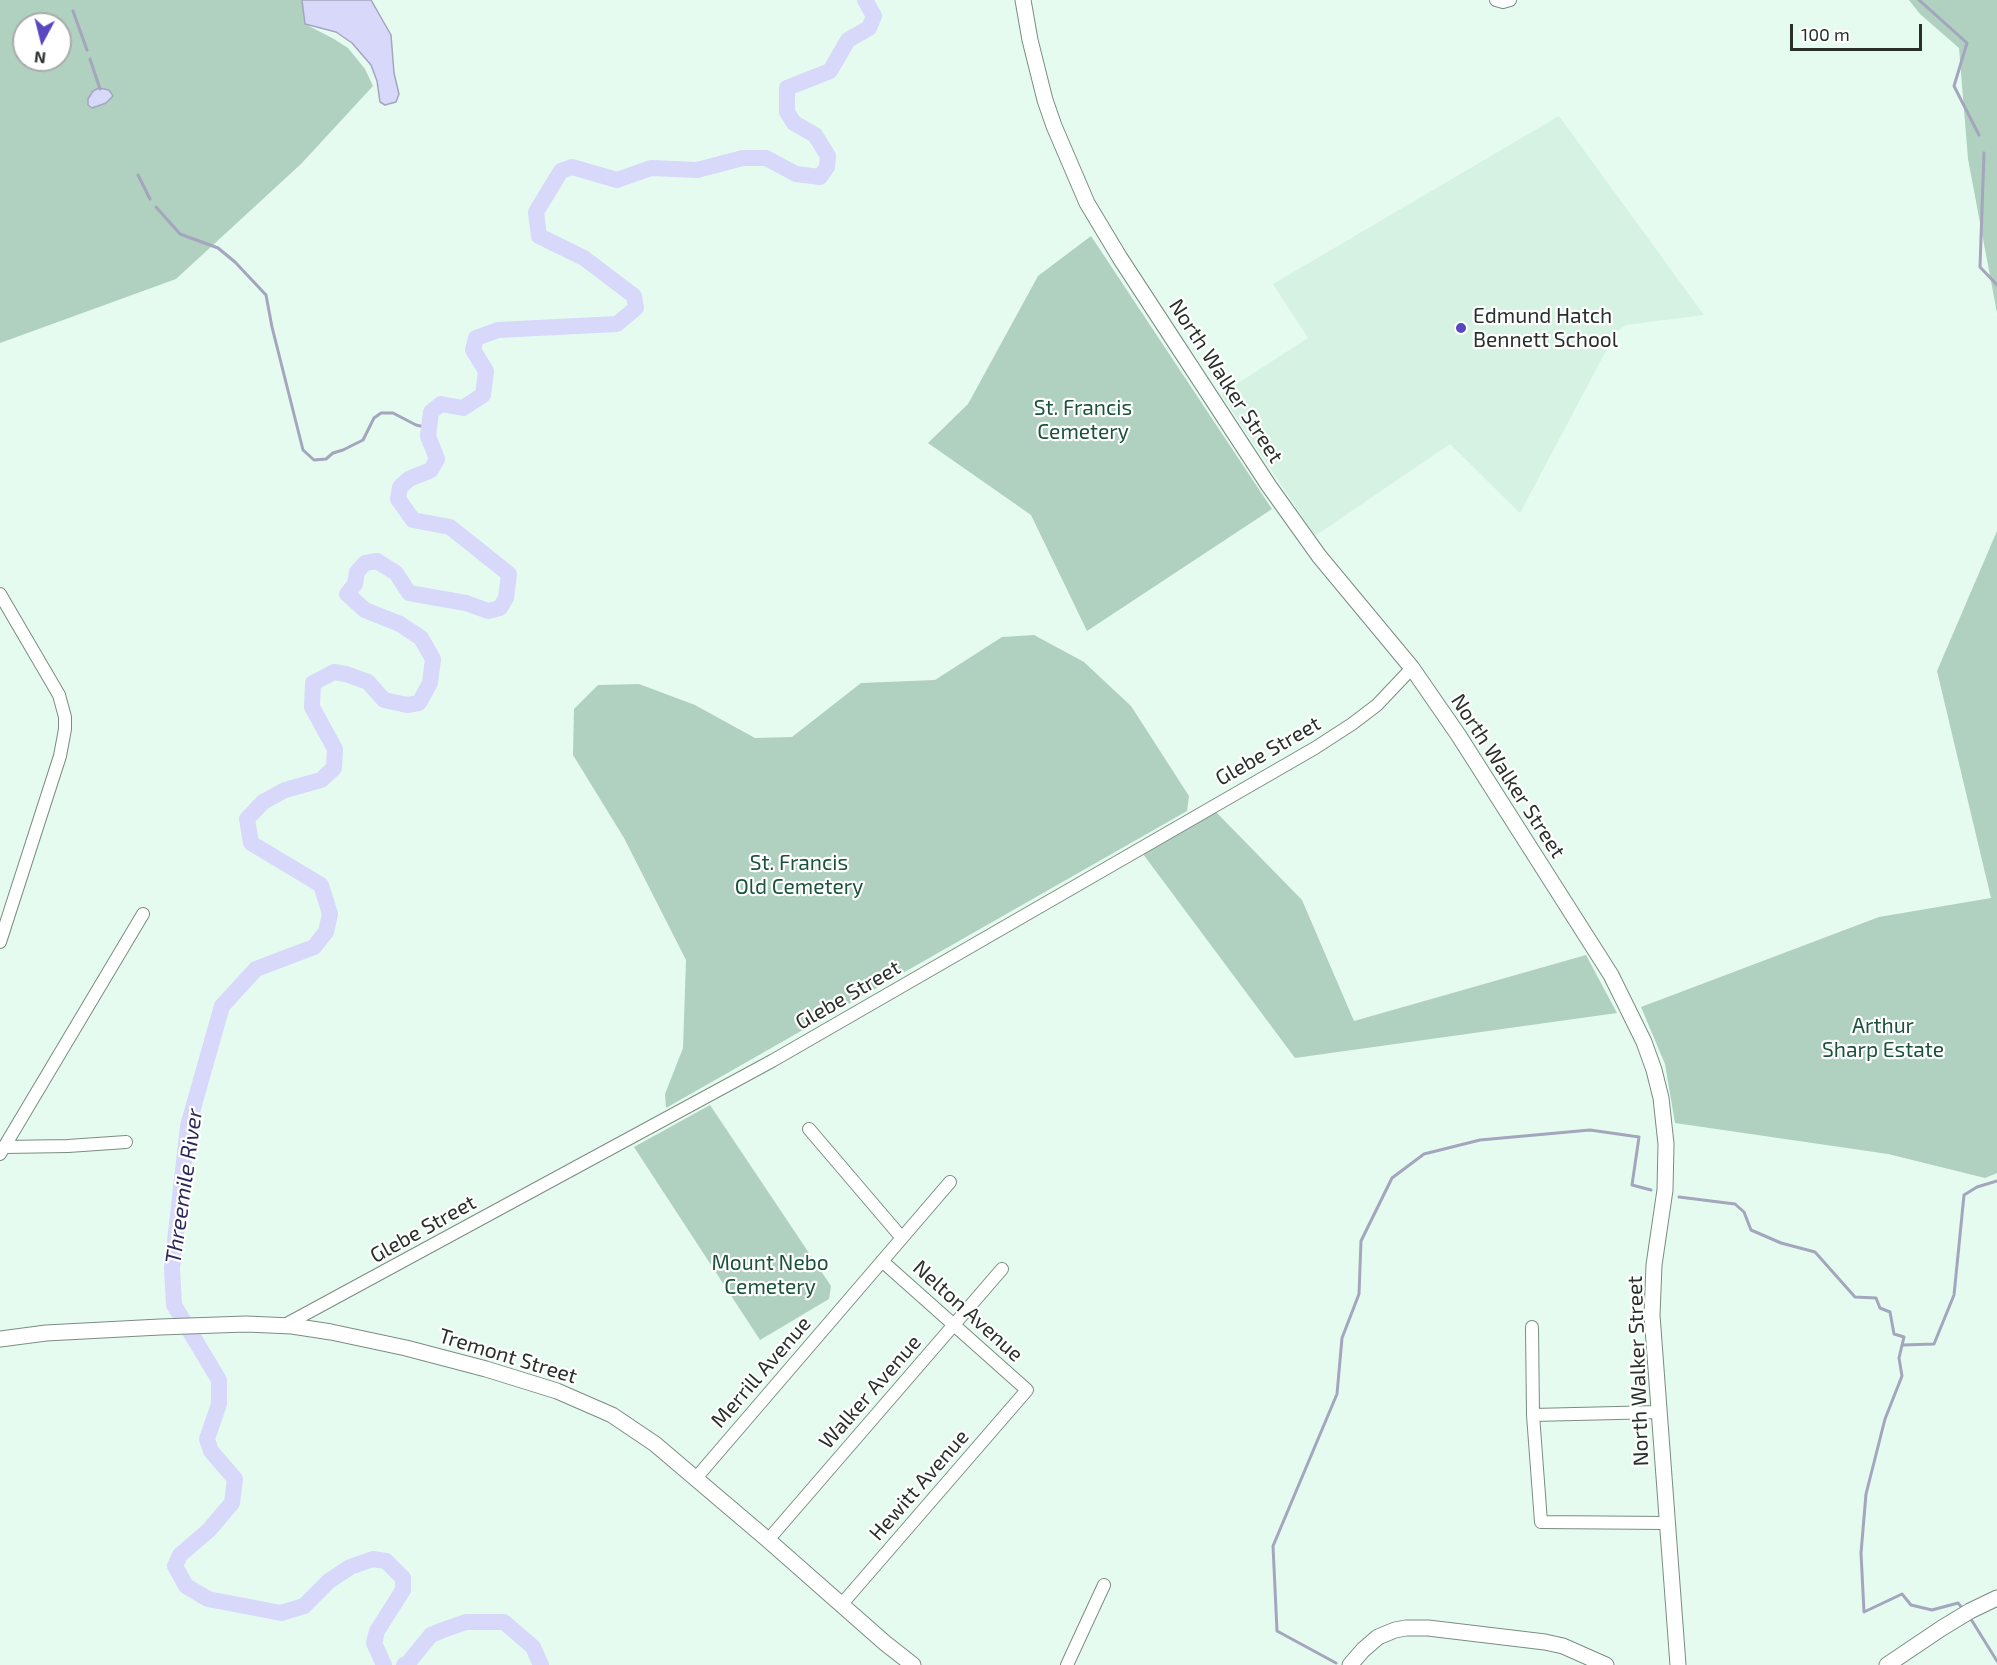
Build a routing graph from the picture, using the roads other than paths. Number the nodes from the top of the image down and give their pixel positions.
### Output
1 (1023, 0) edge
2 (1496, 0) edge
3 (1510, 0) edge
4 (0, 594) edge
5 (1412, 668) junction
6 (143, 914) dead end
7 (0, 942) edge
8 (809, 1129) dead end
9 (126, 1142) dead end
10 (2, 1150) edge
11 (950, 1182) dead end
12 (902, 1238) junction
13 (882, 1261) junction
14 (1002, 1269) dead end
15 (954, 1325) junction
16 (283, 1326) junction
17 (1532, 1328) dead end
18 (0, 1339) edge
19 (1027, 1390) joint
20 (1659, 1412) junction
21 (1533, 1415) junction
22 (696, 1478) junction
23 (1666, 1522) junction
24 (768, 1540) junction
25 (1104, 1585) dead end
26 (1997, 1598) edge
27 (841, 1605) junction
28 (913, 1665) edge
29 (1067, 1665) edge
30 (1350, 1665) edge
31 (1606, 1665) edge
32 (1678, 1665) edge
33 (1887, 1665) edge

1 - 5 main road, North Walker Street
2 - 3 street
4 - 7 street
5 - 16 street, Glebe Street
5 - 20 main road, North Walker Street
6 - 10 street
8 - 12 street
9 - 10 street
11 - 12 street, Merrill Avenue
12 - 13 street, Merrill Avenue
13 - 15 street, Nelton Avenue
13 - 22 street, Merrill Avenue
14 - 15 street, Walker Avenue
15 - 19 street, Nelton Avenue
15 - 24 street, Walker Avenue
16 - 18 main road, Tremont Street
16 - 22 main road, Tremont Street
17 - 21 street
19 - 27 street, Hewitt Avenue
20 - 21 street
20 - 23 main road, North Walker Street
21 - 23 street
22 - 24 main road, Tremont Street
23 - 32 main road, North Walker Street
24 - 27 main road, Tremont Street
25 - 29 street
26 - 33 main road
27 - 28 main road, Tremont Street
30 - 31 main road

